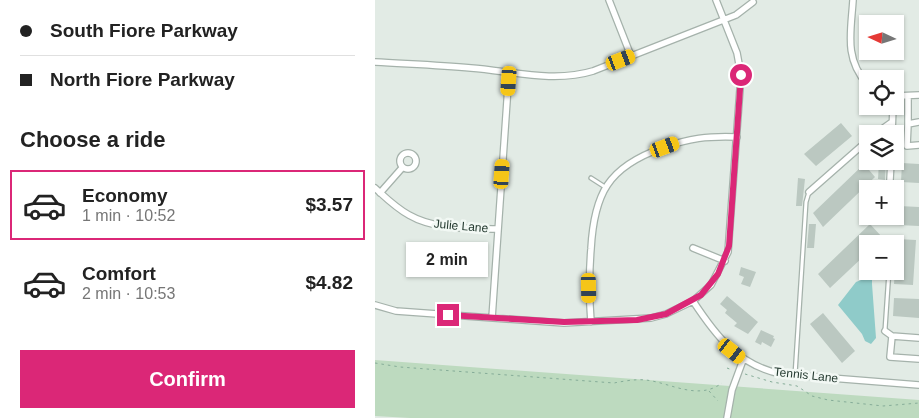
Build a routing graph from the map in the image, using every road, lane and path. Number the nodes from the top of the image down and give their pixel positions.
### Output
1 (609, 0) edge
2 (716, 0) edge
3 (853, 0) edge
4 (753, 2) dead end
5 (722, 20) junction
6 (631, 56) junction
7 (375, 62) edge
8 (509, 72) junction
9 (859, 73) edge
10 (919, 95) edge
11 (904, 97) edge
12 (908, 97) junction
13 (892, 115) edge
14 (892, 122) joint
15 (919, 122) edge
16 (908, 124) junction
17 (888, 125) edge
18 (737, 138) junction
19 (919, 145) edge
20 (859, 148) edge
21 (402, 168) dead end
22 (891, 170) edge
23 (591, 178) dead end
24 (890, 180) dead end
25 (606, 188) junction
26 (378, 190) edge
27 (809, 192) joint
28 (498, 229) junction
29 (693, 248) dead end
30 (725, 261) junction
31 (888, 280) edge
32 (693, 301) junction
33 (375, 305) edge
34 (492, 318) junction
35 (591, 322) junction
36 (885, 331) joint
37 (892, 336) junction
38 (919, 338) edge
39 (919, 359) edge
40 (743, 360) junction
41 (375, 363) edge
42 (727, 368) dead end
43 (738, 372) junction
44 (795, 376) junction
45 (722, 383) dead end
46 (919, 385) edge
47 (708, 391) junction
48 (718, 401) dead end
49 (919, 403) edge
50 (727, 418) edge

1 - 6 street
2 - 5 street
3 - 9 street
4 - 5 street
5 - 6 street
5 - 18 street
6 - 8 street
7 - 8 street
8 - 28 street
10 - 12 street
11 - 12 street
12 - 16 street
13 - 14 street
14 - 17 street
15 - 16 street
16 - 19 street
18 - 25 street
18 - 30 street
20 - 27 street
21 - 26 street
22 - 24 street
23 - 25 lane
25 - 35 street
26 - 28 street, Julie Lane
27 - 44 lane
28 - 34 street
29 - 30 street
30 - 32 street
31 - 36 lane
32 - 35 street
32 - 40 street, Tennis Lane
33 - 34 street
34 - 35 street
36 - 37 street
37 - 38 street
37 - 39 street
40 - 43 street
40 - 44 street, Tennis Lane
41 - 47 path
42 - 43 path
43 - 49 path
43 - 50 street
44 - 46 street, Tennis Lane
45 - 47 path
47 - 48 path

